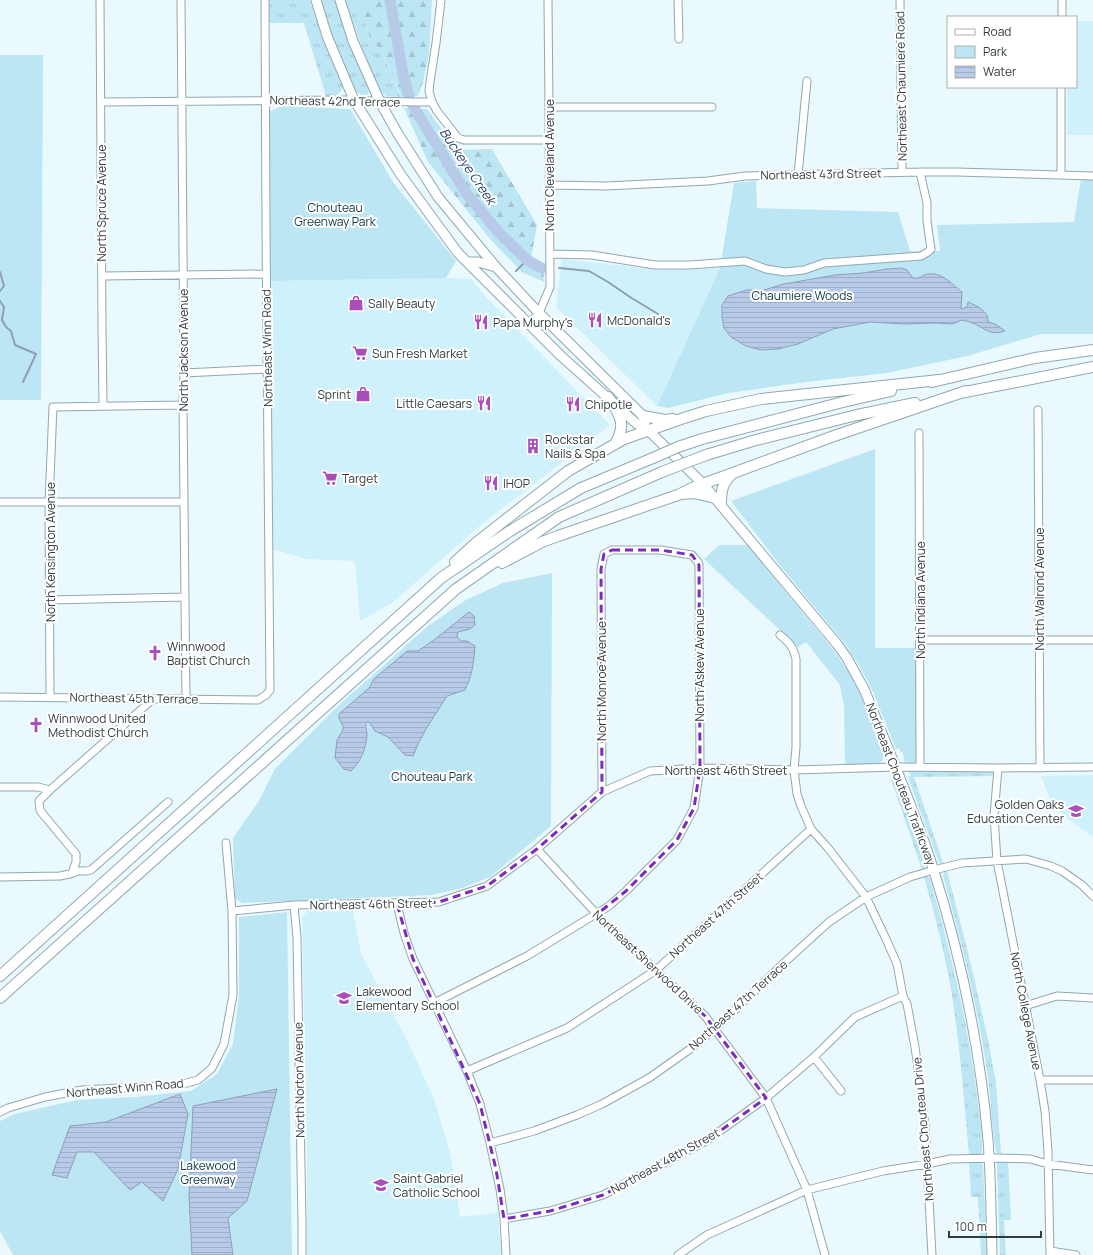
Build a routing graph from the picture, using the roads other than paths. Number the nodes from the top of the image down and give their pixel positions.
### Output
1 (100, 0) edge
2 (181, 0) edge
3 (265, 0) edge
4 (316, 0) edge
5 (340, 0) edge
6 (441, 0) edge
7 (548, 0) edge
8 (678, 0) edge
9 (900, 0) edge
10 (1062, 0) edge
11 (1062, 16) edge
12 (679, 39) dead end
13 (807, 81) dead end
14 (1061, 88) edge
15 (182, 100) junction
16 (266, 100) junction
17 (354, 100) junction
18 (101, 102) junction
19 (380, 102) junction
20 (432, 102) junction
21 (549, 107) junction
22 (712, 107) dead end
23 (550, 140) junction
24 (902, 172) junction
25 (920, 172) junction
26 (798, 175) junction
27 (1061, 175) junction
28 (1093, 176) edge
29 (550, 185) junction
30 (550, 254) junction
31 (468, 262) junction
32 (496, 267) junction
33 (266, 274) junction
34 (102, 276) junction
35 (182, 276) junction
36 (539, 312) junction
37 (529, 324) junction
38 (1093, 350) edge
39 (1093, 367) edge
40 (268, 369) junction
41 (184, 373) junction
42 (939, 380) junction
43 (966, 391) junction
44 (608, 397) junction
45 (183, 405) junction
46 (103, 406) junction
47 (1038, 410) dead end
48 (643, 416) junction
49 (681, 419) junction
50 (648, 430) junction
51 (919, 433) dead end
52 (615, 444) junction
53 (735, 472) junction
54 (703, 484) junction
55 (678, 495) junction
56 (718, 501) junction
57 (0, 502) edge
58 (49, 502) junction
59 (184, 502) junction
60 (601, 569) joint
61 (442, 578) junction
62 (456, 589) junction
63 (185, 597) junction
64 (50, 600) junction
65 (780, 635) dead end
66 (920, 640) junction
67 (1040, 640) junction
68 (1093, 640) edge
69 (266, 695) joint
70 (0, 697) edge
71 (50, 697) junction
72 (153, 699) junction
73 (186, 699) junction
74 (896, 767) junction
75 (920, 767) junction
76 (700, 768) junction
77 (998, 768) junction
78 (1040, 768) junction
79 (1093, 768) edge
80 (794, 770) junction
81 (0, 787) edge
82 (50, 790) junction
83 (602, 792) junction
84 (168, 802) dead end
85 (811, 829) junction
86 (226, 843) dead end
87 (537, 849) junction
88 (997, 861) junction
89 (934, 870) junction
90 (72, 873) junction
91 (0, 877) edge
92 (1093, 896) edge
93 (866, 897) junction
94 (397, 904) junction
95 (294, 905) junction
96 (232, 910) junction
97 (596, 914) junction
98 (656, 970) junction
99 (0, 976) edge
100 (904, 996) junction
101 (0, 998) edge
102 (1093, 998) edge
103 (434, 1003) junction
104 (1026, 1006) junction
105 (716, 1028) junction
106 (814, 1057) junction
107 (467, 1071) junction
108 (1040, 1080) junction
109 (1093, 1080) edge
110 (842, 1092) dead end
111 (766, 1098) junction
112 (0, 1112) edge
113 (490, 1143) junction
114 (989, 1158) junction
115 (927, 1164) junction
116 (1048, 1164) junction
117 (1093, 1170) edge
118 (807, 1190) junction
119 (504, 1219) junction
120 (1050, 1253) edge
121 (302, 1255) edge
122 (506, 1255) edge
123 (678, 1255) edge
124 (825, 1255) edge
125 (932, 1255) edge
126 (992, 1255) edge
127 (1076, 1255) edge

1 - 18 street, North Spruce Avenue
2 - 15 street, North Jackson Avenue
3 - 16 street, Northeast Winn Road
4 - 17 main road, Northeast Chouteau Trafficway
5 - 19 main road
6 - 20 street
7 - 21 street, North Cleveland Avenue
8 - 12 street
9 - 24 street, Northeast Chaumiere Road
10 - 11 street
13 - 26 street
14 - 27 street
15 - 16 street, Northeast 42nd Terrace
15 - 18 street, Northeast 42nd Terrace
15 - 35 street, North Jackson Avenue
16 - 17 street, Northeast 42nd Terrace
16 - 33 street, Northeast Winn Road
17 - 19 street, Northeast 42nd Terrace
17 - 31 main road, Northeast Chouteau Trafficway
18 - 34 street, North Spruce Avenue
19 - 20 street, Northeast 42nd Terrace
19 - 32 main road
20 - 23 street
21 - 22 street
21 - 23 street, North Cleveland Avenue
23 - 29 street, North Cleveland Avenue
24 - 25 street, Northeast 43rd Street
24 - 26 street, Northeast 43rd Street
25 - 27 street, Northeast 43rd Street
25 - 30 street, Northeast Chaumiere Road
26 - 29 street, Northeast 43rd Street
27 - 28 street, Northeast 43rd Street
29 - 30 street, North Cleveland Avenue
30 - 36 street, North Cleveland Avenue
31 - 32 main road
31 - 37 main road, Northeast Chouteau Trafficway
32 - 36 main road
33 - 35 street
33 - 40 street, Northeast Winn Road
34 - 35 street
34 - 46 street, North Spruce Avenue
35 - 41 street, North Jackson Avenue
36 - 37 street, North Cleveland Avenue
36 - 48 main road
37 - 44 main road, Northeast Chouteau Trafficway
38 - 42 highway
39 - 43 highway
40 - 41 street
40 - 69 street, Northeast Winn Road
41 - 45 street, North Jackson Avenue
42 - 49 highway
42 - 61 highway, bridge
43 - 53 highway
43 - 62 highway, bridge
44 - 50 main road, Northeast Chouteau Trafficway
44 - 52 highway
45 - 46 street
45 - 59 street, North Jackson Avenue
46 - 58 street, North Kensington Avenue
47 - 67 street, North Walrond Avenue
48 - 49 highway
48 - 50 main road
49 - 50 highway
50 - 52 highway
50 - 54 main road, Northeast Chouteau Trafficway
51 - 66 street, North Indiana Avenue
52 - 61 highway
53 - 54 highway
53 - 56 highway
54 - 55 highway
54 - 56 main road, Northeast Chouteau Trafficway
55 - 56 highway
55 - 62 highway
56 - 74 main road, Northeast Chouteau Trafficway
57 - 58 street
58 - 59 street
58 - 64 street, North Kensington Avenue
59 - 63 street, North Jackson Avenue
60 - 76 street, North Askew Avenue
60 - 83 street, North Monroe Avenue
61 - 99 highway
62 - 101 highway
63 - 64 street
63 - 73 street, North Jackson Avenue
64 - 71 street, North Kensington Avenue
65 - 80 street, Northeast Chouteau Drive
66 - 67 street
66 - 75 street, North Indiana Avenue
67 - 68 street
67 - 78 street, North Walrond Avenue
69 - 73 street, Northeast 45th Terrace
70 - 71 street, Northeast 45th Terrace
71 - 72 street, Northeast 45th Terrace
72 - 73 street, Northeast 45th Terrace
72 - 82 street
74 - 75 street, Northeast 46th Street
74 - 80 street, Northeast 46th Street
74 - 89 main road, Northeast Chouteau Trafficway
75 - 77 street, Northeast 46th Street
76 - 80 street, Northeast 46th Street
76 - 83 street, Northeast 46th Street
76 - 97 street, North Askew Avenue
77 - 78 street, Northeast 46th Street
77 - 88 street, North College Avenue
78 - 79 street, Northeast 46th Street
80 - 85 street, Northeast Chouteau Drive
81 - 82 street
82 - 90 street
83 - 87 street, Northeast 46th Street
84 - 90 street
85 - 93 street, Northeast Chouteau Drive
85 - 98 street, Northeast 47th Street
86 - 96 street, Northeast Winn Road
87 - 94 street, Northeast 46th Street
87 - 97 street, Northeast Sherwood Drive
88 - 89 street, Northeast 47th Terrace
88 - 92 street, Northeast 47th Terrace
88 - 104 street, North College Avenue
89 - 93 street, Northeast 47th Terrace
89 - 114 main road, Northeast Chouteau Trafficway
90 - 91 street
93 - 100 street, Northeast Chouteau Drive
93 - 105 street, Northeast 47th Terrace
94 - 95 street, Northeast 46th Street
94 - 103 street
95 - 96 street, Northeast 46th Street
95 - 121 street, North Norton Avenue
96 - 112 street, Northeast Winn Road
97 - 98 street, Northeast Sherwood Drive
97 - 103 street, North Askew Avenue
98 - 105 street, Northeast Sherwood Drive
98 - 107 street, Northeast 47th Street
100 - 106 street, Northeast 48th Street
100 - 115 street, Northeast Chouteau Drive
102 - 104 street
103 - 107 street
104 - 108 street, North College Avenue
105 - 111 street, Northeast Sherwood Drive
105 - 113 street, Northeast 47th Terrace
106 - 110 street
106 - 111 street, Northeast 48th Street
107 - 113 street
108 - 109 street
108 - 116 street, North College Avenue
111 - 118 street, Northeast Sherwood Drive
111 - 119 street, Northeast 48th Street
113 - 119 street
114 - 115 street
114 - 116 street
114 - 126 main road, Northeast Chouteau Trafficway
115 - 118 street
115 - 125 street, Northeast Chouteau Drive
116 - 117 street
116 - 120 street, North College Avenue
118 - 123 street
118 - 124 street, Northeast Sherwood Drive
119 - 122 street
120 - 127 street

